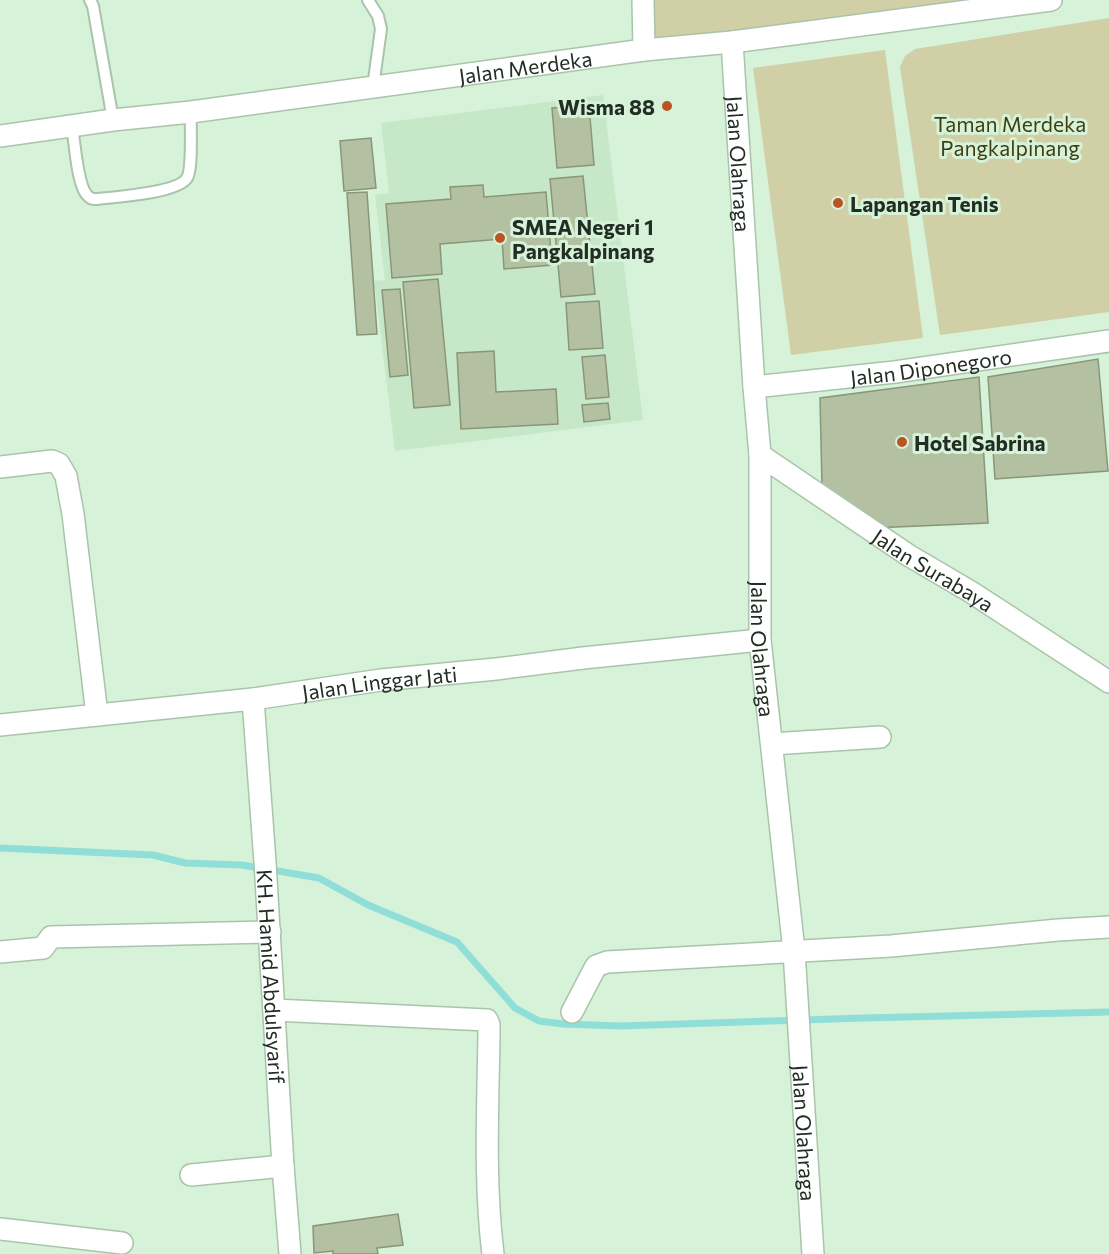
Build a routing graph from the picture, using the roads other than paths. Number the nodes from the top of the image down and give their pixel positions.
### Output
1 (90, 0) edge
2 (368, 0) edge
3 (643, 0) edge
4 (1044, 0) edge
5 (732, 42) junction
6 (644, 50) junction
7 (373, 87) junction
8 (190, 112) junction
9 (113, 120) junction
10 (72, 127) junction
11 (0, 136) edge
12 (1109, 341) edge
13 (754, 387) junction
14 (760, 455) junction
15 (0, 467) edge
16 (760, 640) junction
17 (1109, 682) edge
18 (253, 699) junction
19 (97, 715) junction
20 (0, 725) edge
21 (880, 737) dead end
22 (772, 744) junction
23 (1109, 927) edge
24 (270, 932) junction
25 (794, 951) junction
26 (0, 952) edge
27 (274, 1010) junction
28 (572, 1012) dead end
29 (283, 1166) junction
30 (190, 1175) dead end
31 (0, 1229) edge
32 (122, 1244) dead end
33 (290, 1254) edge
34 (493, 1254) edge
35 (813, 1254) edge

1 - 9 lane
2 - 7 lane
3 - 6 street
4 - 5 street, Jalan Merdeka
5 - 6 street, Jalan Merdeka
5 - 13 street, Jalan Olahraga
6 - 7 street, Jalan Merdeka
7 - 8 street, Jalan Merdeka
8 - 9 street, Jalan Merdeka
8 - 10 lane
9 - 10 street, Jalan Merdeka
10 - 11 street, Jalan Merdeka
12 - 13 street, Jalan Diponegoro
13 - 14 street, Jalan Olahraga
14 - 16 street, Jalan Olahraga
14 - 17 street, Jalan Surabaya
15 - 19 street
16 - 18 street, Jalan Linggar Jati
16 - 22 street, Jalan Olahraga
18 - 19 street, Jalan Linggar Jati
18 - 24 street, KH. Hamid Abdulsyarif
19 - 20 street, Jalan Linggar Jati
21 - 22 street
22 - 25 street, Jalan Olahraga
23 - 25 street
24 - 26 street
24 - 27 street, KH. Hamid Abdulsyarif
25 - 28 street
25 - 35 street, Jalan Olahraga
27 - 29 street, KH. Hamid Abdulsyarif
27 - 34 street
29 - 30 street
29 - 33 street, KH. Hamid Abdulsyarif
31 - 32 street

